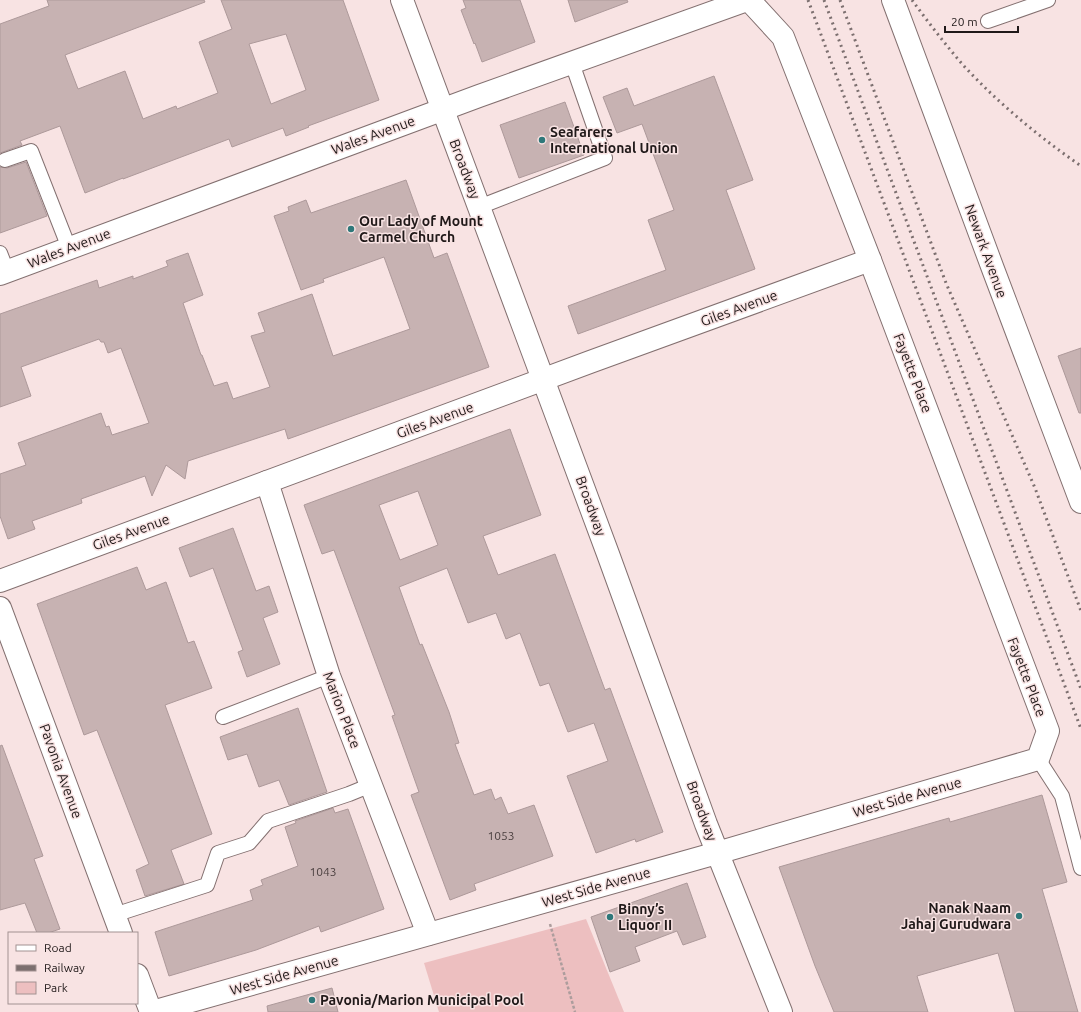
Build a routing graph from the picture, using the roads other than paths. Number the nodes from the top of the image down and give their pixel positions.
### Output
1 (402, 0) edge
2 (748, 0) edge
3 (893, 0) edge
4 (1048, 0) edge
5 (988, 21) dead end
6 (572, 63) junction
7 (443, 110) junction
8 (5, 160) dead end
9 (479, 206) junction
10 (69, 248) junction
11 (870, 260) junction
12 (2, 266) edge
13 (544, 380) junction
14 (267, 482) junction
15 (1081, 502) edge
16 (0, 581) edge
17 (0, 608) edge
18 (329, 676) junction
19 (224, 717) dead end
20 (1038, 759) junction
21 (371, 785) junction
22 (717, 853) junction
23 (1081, 868) edge
24 (118, 924) edge
25 (428, 934) junction
26 (138, 978) edge
27 (152, 1012) edge
28 (781, 1012) edge

1 - 7 street, Broadway
2 - 6 street, Wales Avenue
2 - 11 street, Fayette Place
3 - 15 street, Newark Avenue
4 - 5 lane
6 - 7 street, Wales Avenue
6 - 9 lane
7 - 9 street, Broadway
7 - 10 street, Wales Avenue
8 - 10 lane
9 - 13 street, Broadway
10 - 12 street, Wales Avenue
11 - 13 street, Giles Avenue
11 - 20 street, Fayette Place
13 - 14 street, Giles Avenue
13 - 22 street, Broadway
14 - 16 street, Giles Avenue
14 - 18 street, Marion Place
17 - 24 street, Pavonia Avenue
18 - 19 lane
18 - 21 street, Marion Place
20 - 22 street, West Side Avenue
20 - 23 lane
21 - 24 lane
21 - 25 street, Marion Place
22 - 25 street, West Side Avenue
22 - 28 street, Broadway
25 - 27 street, West Side Avenue
26 - 27 street

